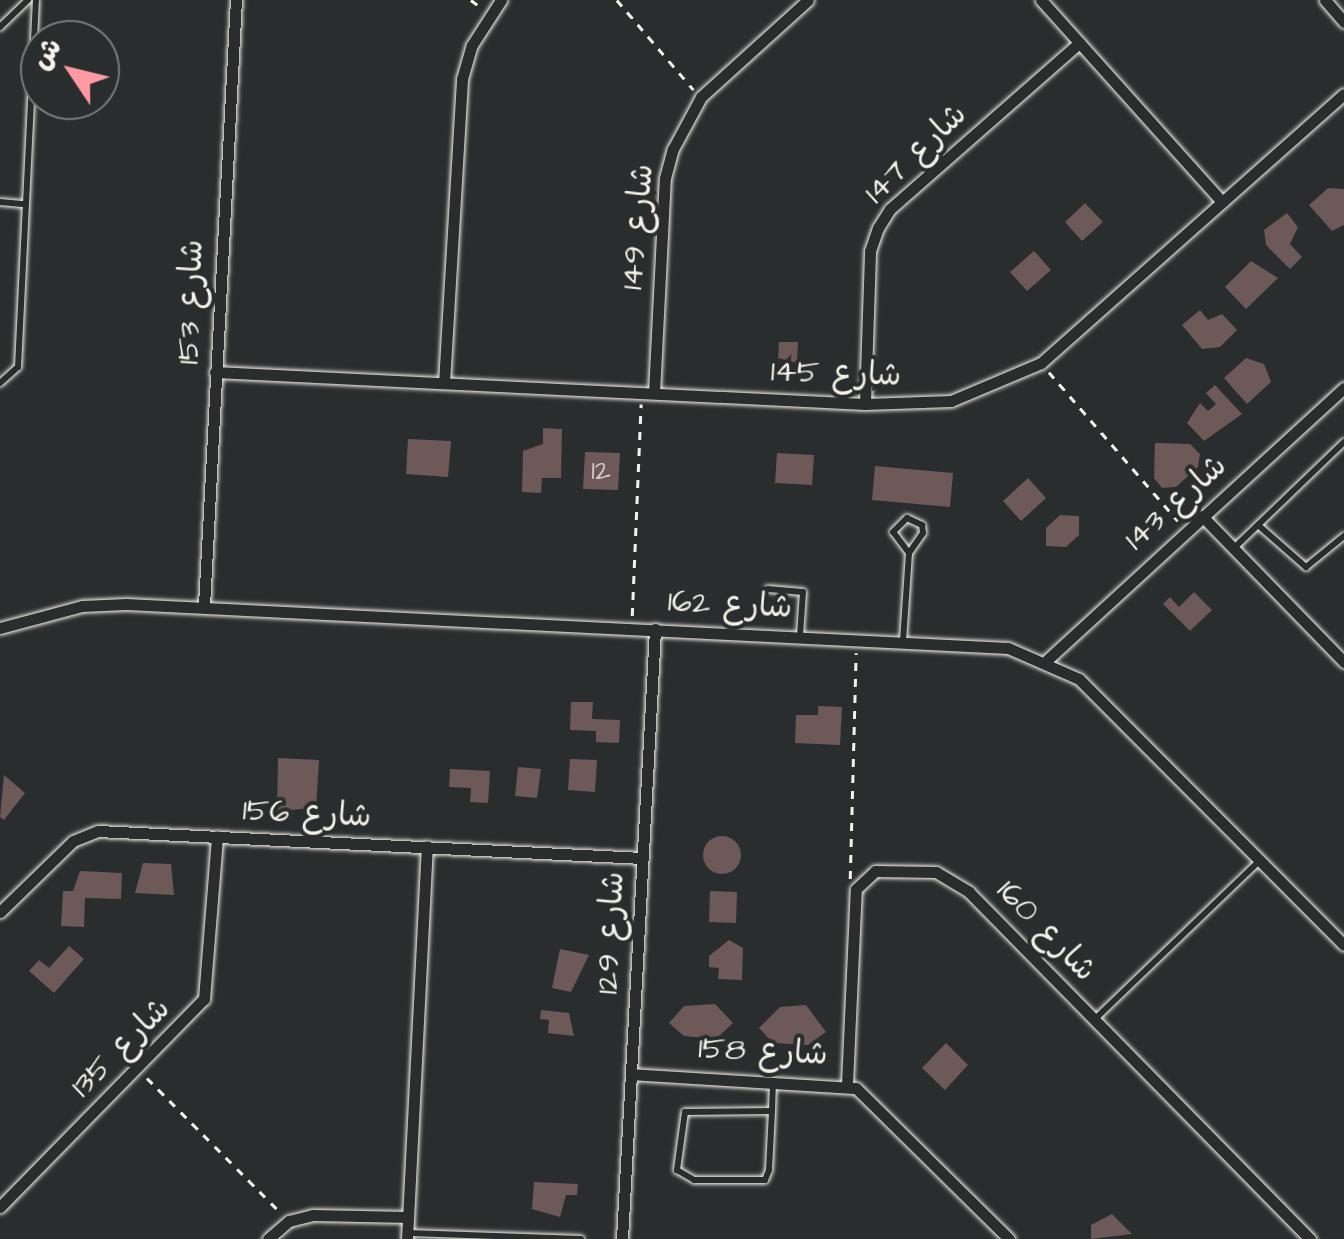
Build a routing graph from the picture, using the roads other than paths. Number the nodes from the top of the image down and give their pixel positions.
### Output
1 (28, 0) edge
2 (36, 0) edge
3 (236, 0) edge
4 (501, 0) edge
5 (808, 0) edge
6 (1041, 0) edge
7 (1324, 0) edge
8 (1344, 22) edge
9 (0, 27) edge
10 (1079, 43) junction
11 (1344, 94) edge
12 (0, 202) edge
13 (1222, 202) junction
14 (25, 204) junction
15 (215, 372) junction
16 (444, 383) junction
17 (0, 384) edge
18 (1344, 388) edge
19 (648, 393) junction
20 (865, 404) junction
21 (1344, 442) edge
22 (1202, 516) junction
23 (1258, 525) junction
24 (1344, 536) edge
25 (1234, 549) junction
26 (909, 553) junction
27 (768, 590) dead end
28 (204, 606) junction
29 (0, 628) edge
30 (655, 629) junction
31 (800, 636) junction
32 (903, 640) junction
33 (1047, 660) junction
34 (1344, 662) edge
35 (217, 837) junction
36 (427, 847) junction
37 (642, 858) junction
38 (1260, 860) junction
39 (0, 912) edge
40 (1344, 945) edge
41 (1094, 1020) junction
42 (631, 1074) junction
43 (774, 1080) junction
44 (847, 1084) junction
45 (772, 1112) junction
46 (0, 1207) edge
47 (408, 1218) junction
48 (408, 1236) edge
49 (268, 1239) edge
50 (580, 1239) edge
51 (622, 1239) edge
52 (1009, 1239) edge
53 (1310, 1239) edge

1 - 9 lane
2 - 14 lane
3 - 15 street, شارع 153
4 - 16 street
5 - 19 street, شارع 149
6 - 10 street
7 - 8 street
10 - 13 street
10 - 20 street, شارع 147
11 - 13 street, شارع 145
12 - 14 lane
13 - 20 street, شارع 145
14 - 17 lane
15 - 16 street, شارع 145
15 - 28 street, شارع 153
16 - 19 street, شارع 145
18 - 22 street, شارع 143
19 - 20 street, شارع 145
21 - 23 lane
22 - 25 street
22 - 33 street, شارع 143
23 - 24 lane
23 - 25 lane
25 - 34 street
26 - 26 lane
26 - 32 lane
27 - 31 lane
28 - 29 street, شارع 162
28 - 30 street, شارع 162
30 - 31 street, شارع 162
30 - 37 street, شارع 129
31 - 32 street, شارع 162
32 - 33 street, شارع 162
33 - 38 street, شارع 162
35 - 36 street, شارع 156
35 - 39 street, شارع 156
35 - 46 street, شارع 135
36 - 37 street, شارع 156
36 - 47 street
37 - 42 street, شارع 129
38 - 40 street, شارع 162
38 - 41 lane
41 - 44 street, شارع 160
41 - 53 street, شارع 160
42 - 43 street, شارع 158
42 - 51 street, شارع 129
43 - 44 street, شارع 158
43 - 45 lane
44 - 52 street, شارع 158
45 - 45 lane
47 - 48 street
47 - 49 street
48 - 50 lane

